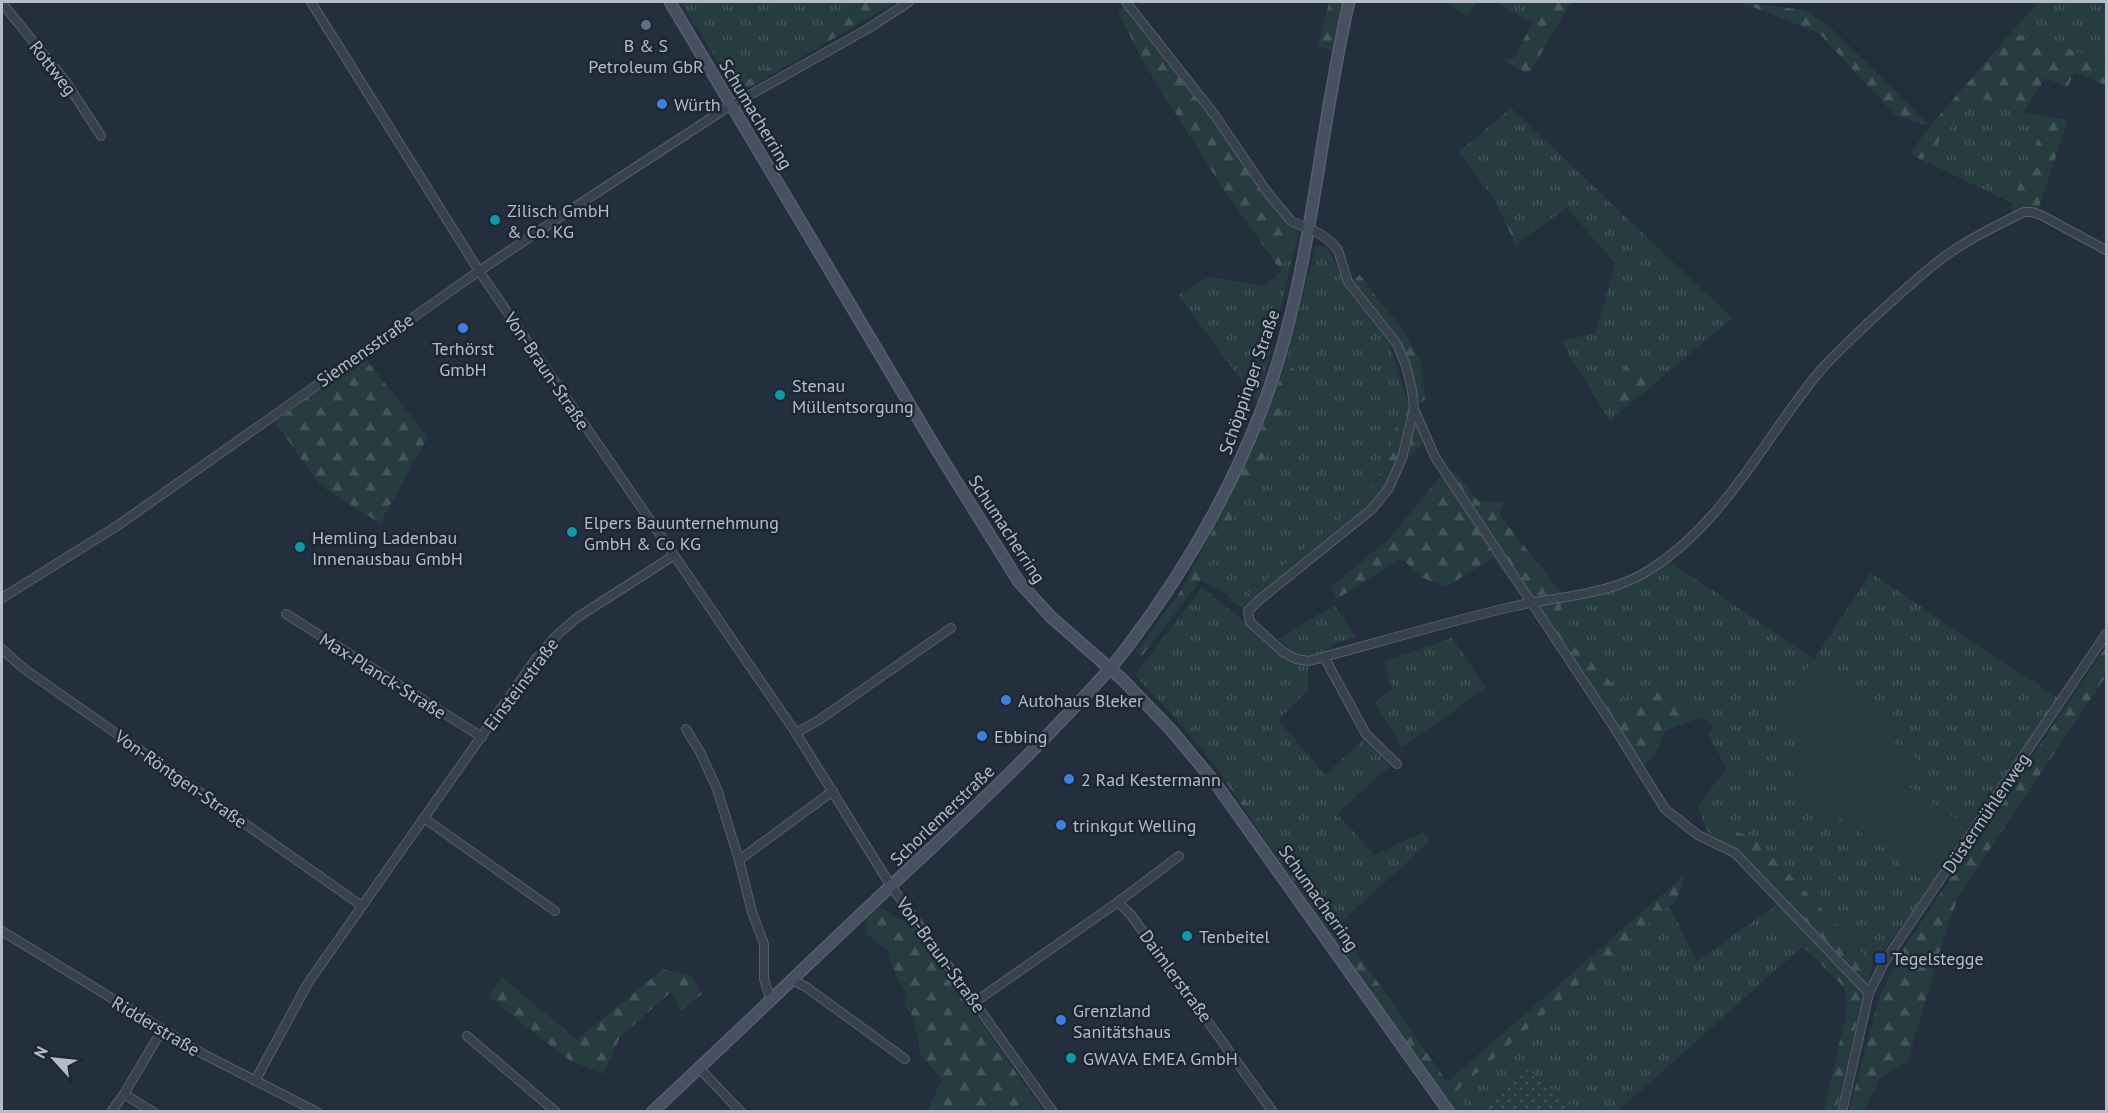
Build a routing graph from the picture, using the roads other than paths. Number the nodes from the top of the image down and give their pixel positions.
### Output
1 (311, 2) edge
2 (670, 2) edge
3 (909, 2) edge
4 (1126, 2) edge
5 (1349, 2) edge
6 (2, 3) edge
7 (732, 105) junction
8 (101, 136) dead end
9 (1310, 230) junction
10 (2106, 250) edge
11 (479, 271) junction
12 (1414, 409) junction
13 (673, 556) junction
14 (2, 598) edge
15 (1531, 602) junction
16 (286, 614) dead end
17 (951, 628) dead end
18 (2106, 634) edge
19 (2, 649) edge
20 (1324, 657) junction
21 (1109, 669) junction
22 (686, 729) dead end
23 (796, 733) junction
24 (482, 737) junction
25 (1397, 764) dead end
26 (833, 791) junction
27 (424, 818) junction
28 (1179, 856) dead end
29 (739, 860) junction
30 (891, 886) junction
31 (1118, 902) junction
32 (362, 906) junction
33 (555, 911) dead end
34 (2, 931) edge
35 (792, 980) junction
36 (1869, 993) junction
37 (771, 1001) junction
38 (975, 1002) junction
39 (162, 1030) junction
40 (467, 1036) dead end
41 (905, 1059) dead end
42 (699, 1068) junction
43 (255, 1081) junction
44 (124, 1094) junction
45 (111, 1112) edge
46 (153, 1112) edge
47 (317, 1112) edge
48 (556, 1112) edge
49 (652, 1112) edge
50 (741, 1112) edge
51 (1053, 1112) edge
52 (1273, 1112) edge
53 (1449, 1112) edge
54 (1842, 1112) edge

1 - 11 street, Von-Braun-Straße
2 - 7 main road, Schumacherring
3 - 7 street, Siemensstraße
4 - 9 street
5 - 9 main road, Schöppinger Straße
6 - 8 street, Rottweg
7 - 11 street, Siemensstraße
7 - 21 main road, Schumacherring
9 - 12 street
9 - 21 main road, Schöppinger Straße
10 - 15 street
11 - 13 street, Von-Braun-Straße
11 - 14 street, Siemensstraße
12 - 15 street
12 - 20 street
13 - 23 street, Von-Braun-Straße
13 - 24 street, Einsteinstraße
15 - 20 street
15 - 36 street
16 - 24 street, Max-Planck-Straße
17 - 23 street
18 - 36 street, Düstermühlenweg
19 - 32 street, Von-Röntgen-Straße
20 - 25 street
21 - 30 main road, Schorlemerstraße
21 - 53 main road, Schumacherring
22 - 29 street
23 - 26 street, Von-Braun-Straße
24 - 27 street, Einsteinstraße
26 - 29 street
26 - 30 street, Von-Braun-Straße
27 - 32 street, Einsteinstraße
27 - 33 street
28 - 31 street
29 - 37 street
30 - 35 main road, Schorlemerstraße
30 - 38 street, Von-Braun-Straße
31 - 38 street
31 - 52 street, Daimlerstraße
32 - 43 street, Einsteinstraße
34 - 39 street, Ridderstraße
35 - 37 main road, Schorlemerstraße
35 - 41 street
36 - 54 street
37 - 42 main road, Schorlemerstraße
38 - 51 street, Von-Braun-Straße
39 - 43 street, Ridderstraße
39 - 44 street
40 - 48 street
42 - 49 main road, Schorlemerstraße
42 - 50 street
43 - 47 street, Ridderstraße
44 - 45 street
44 - 46 street

